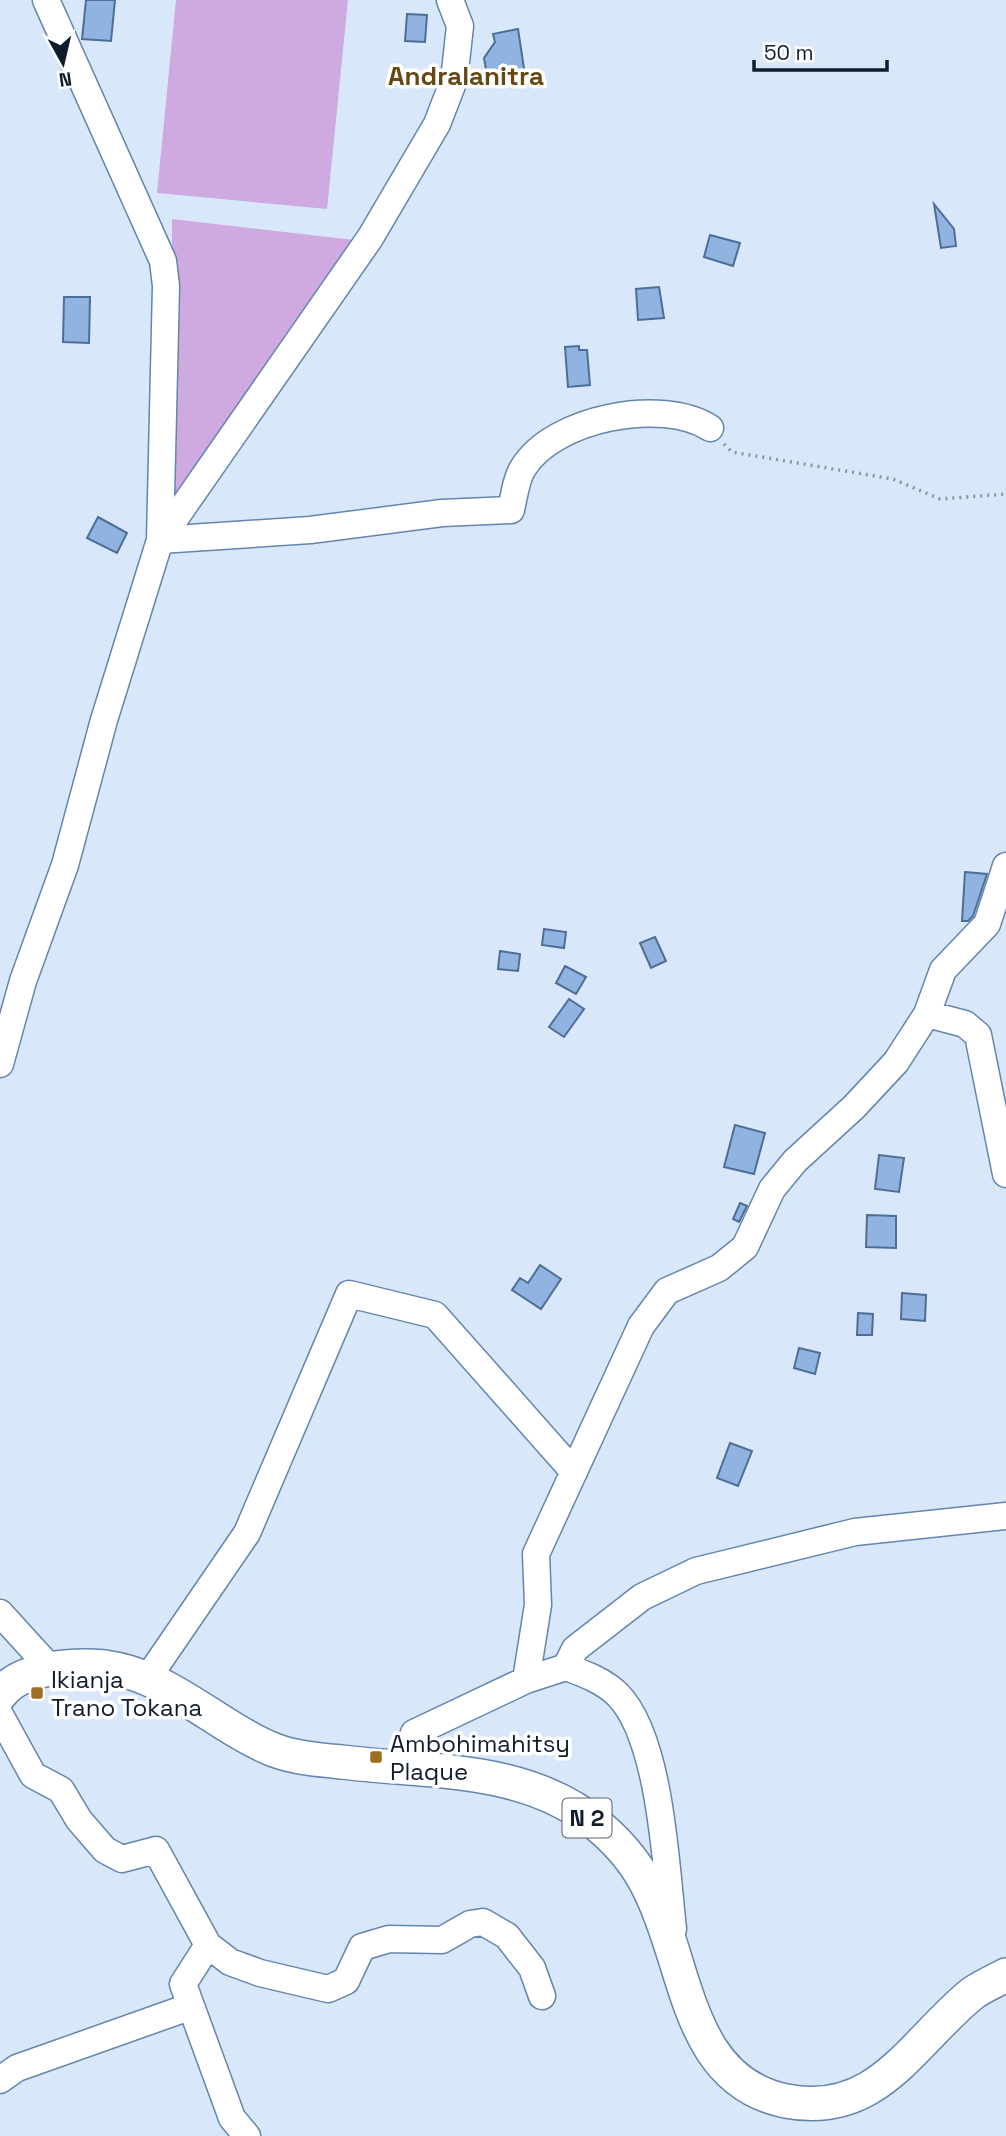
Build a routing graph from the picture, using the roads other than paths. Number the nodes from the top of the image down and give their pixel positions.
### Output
1 (47, 0) edge
2 (450, 0) edge
3 (710, 429) road end
4 (160, 540) junction
5 (1006, 866) edge
6 (928, 1014) junction
7 (0, 1064) edge
8 (1000, 1109) edge
9 (1006, 1174) edge
10 (573, 1472) junction
11 (1006, 1516) edge
12 (0, 1613) edge
13 (566, 1667) junction
14 (51, 1668) junction
15 (146, 1679) junction
16 (526, 1680) junction
17 (0, 1695) edge
18 (0, 1715) edge
19 (401, 1768) junction
20 (208, 1945) junction
21 (678, 1970) junction
22 (1006, 1975) edge
23 (542, 1996) dead end
24 (190, 2007) junction
25 (0, 2080) edge
26 (247, 2136) edge

1 - 4 street
2 - 4 street
3 - 4 street
4 - 7 street
5 - 6 street
6 - 8 street
6 - 10 street
8 - 9 street
10 - 15 street
10 - 16 street
11 - 13 street
12 - 14 street
13 - 16 street
13 - 21 street
14 - 15 main road, N 2
14 - 17 main road, N 2
15 - 19 main road, N 2
16 - 19 street
18 - 20 street
19 - 21 main road, N 2
20 - 23 street
20 - 24 street
21 - 22 main road, N 2
24 - 25 street
24 - 26 street

